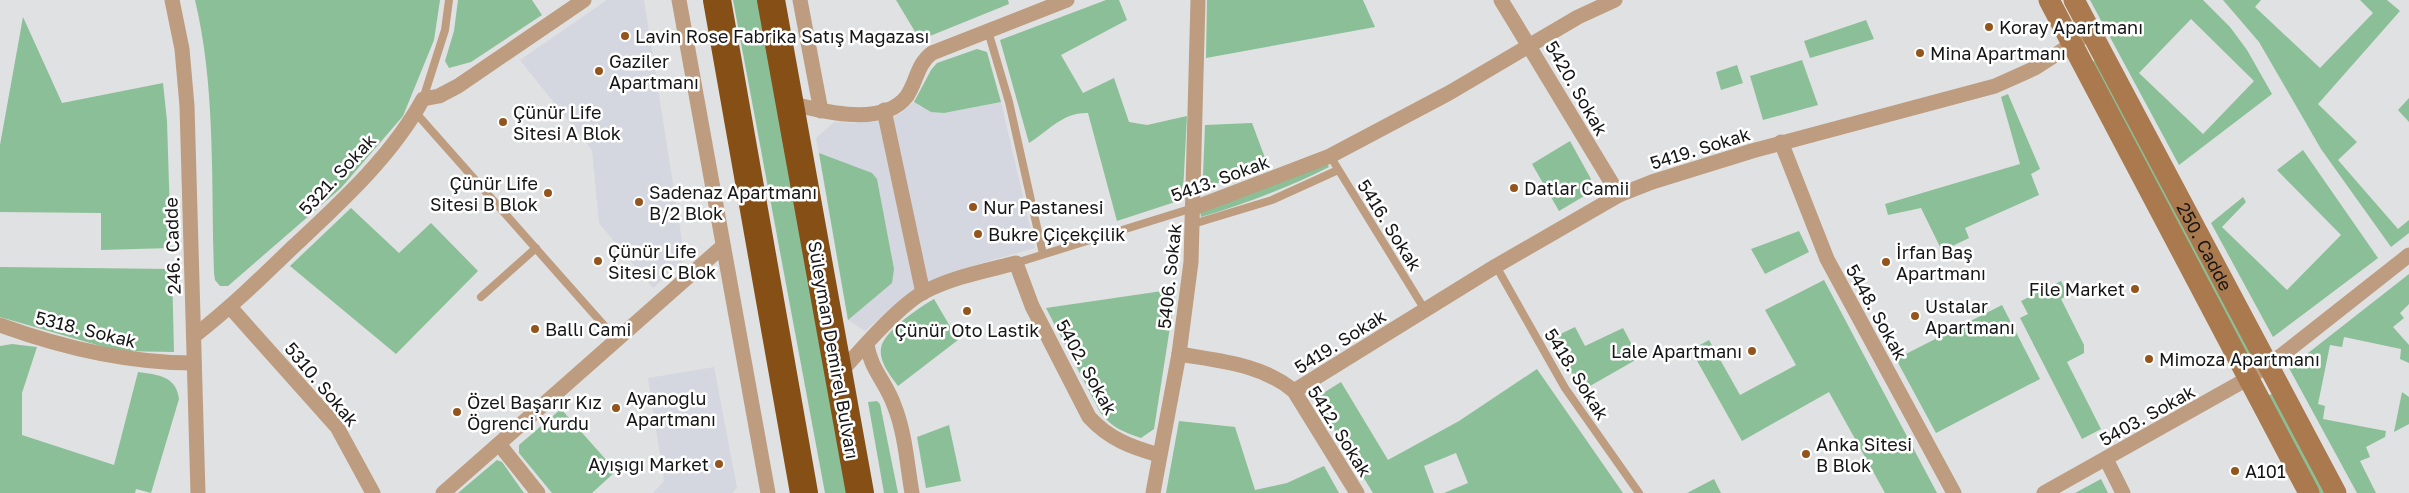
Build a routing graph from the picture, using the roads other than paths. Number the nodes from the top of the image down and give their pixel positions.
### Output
1 (172, 0) edge
2 (449, 0) edge
3 (584, 0) edge
4 (680, 0) edge
5 (717, 0) edge
6 (771, 0) edge
7 (800, 0) edge
8 (1067, 0) edge
9 (1198, 0) edge
10 (1501, 0) edge
11 (1615, 0) edge
12 (2049, 0) edge
13 (2074, 0) edge
14 (988, 30) junction
15 (2090, 32) junction
16 (2072, 44) junction
17 (1530, 46) junction
18 (423, 99) junction
19 (789, 103) junction
20 (884, 110) junction
21 (821, 111) junction
22 (415, 112) junction
23 (1781, 142) junction
24 (1330, 156) junction
25 (1338, 170) junction
26 (1619, 195) junction
27 (1194, 208) junction
28 (1194, 224) junction
29 (723, 246) junction
30 (536, 248) junction
31 (1043, 254) junction
32 (2409, 255) edge
33 (1016, 262) junction
34 (1496, 266) junction
35 (922, 293) junction
36 (481, 297) dead end
37 (230, 307) junction
38 (1425, 310) junction
39 (0, 325) edge
40 (194, 336) junction
41 (616, 339) junction
42 (867, 345) junction
43 (1179, 354) junction
44 (194, 363) junction
45 (2268, 365) junction
46 (838, 375) junction
47 (2247, 379) junction
48 (1294, 391) junction
49 (499, 444) junction
50 (1159, 455) junction
51 (2106, 459) junction
52 (198, 493) edge
53 (374, 493) edge
54 (443, 493) edge
55 (538, 493) edge
56 (768, 493) edge
57 (804, 493) edge
58 (860, 493) edge
59 (912, 493) edge
60 (1153, 493) edge
61 (1357, 493) edge
62 (1639, 493) edge
63 (1954, 493) edge
64 (2044, 493) edge
65 (2123, 493) edge
66 (2309, 493) edge
67 (2336, 493) edge

1 - 40 street, 246. Cadde
2 - 18 lane, 5321. Sokak
3 - 18 street
4 - 29 street
5 - 57 highway
6 - 19 highway, Süleyman Demirel Bulvarı
7 - 21 street
8 - 14 street
9 - 27 street, 5406. Sokak
10 - 17 street, 5420. Sokak
11 - 17 street, 5413. Sokak
12 - 16 street, 250. Cadde
13 - 15 street, 250. Cadde
14 - 20 street
14 - 31 lane
15 - 16 street, 5419. Sokak
15 - 45 street, 250. Cadde
16 - 23 street, 5419. Sokak
16 - 47 street, 250. Cadde
17 - 24 street, 5413. Sokak
17 - 26 street, 5420. Sokak
18 - 22 street, 5321. Sokak
19 - 21 street
19 - 46 highway, Süleyman Demirel Bulvarı
20 - 21 street
20 - 35 street
22 - 30 lane
22 - 37 street, 5321. Sokak
23 - 26 street, 5419. Sokak
23 - 63 street, 5448. Sokak
24 - 25 lane, 5416. Sokak
24 - 27 street, 5413. Sokak
25 - 28 lane
25 - 38 lane, 5416. Sokak
26 - 34 street, 5419. Sokak
27 - 28 street, 5406. Sokak
27 - 31 lane, 5413. Sokak
28 - 43 street, 5406. Sokak
29 - 41 street
29 - 56 street
30 - 36 lane
30 - 41 lane
31 - 33 lane, 5413. Sokak
32 - 45 street, 5403. Sokak
33 - 35 street, 5413. Sokak
33 - 50 street, 5402. Sokak
34 - 38 street, 5419. Sokak
34 - 62 lane, 5418. Sokak
35 - 42 street, 5413. Sokak
37 - 40 street, 5321. Sokak
37 - 53 street, 5310. Sokak
38 - 48 street, 5419. Sokak
39 - 44 street, 5318. Sokak
40 - 44 street, 246. Cadde
41 - 49 street
42 - 46 street, 5413. Sokak
42 - 59 street
43 - 48 street, 5412. Sokak
43 - 50 street, 5406. Sokak
44 - 52 street, 246. Cadde
45 - 47 street, 5403. Sokak
45 - 67 street, 250. Cadde
46 - 58 highway, Süleyman Demirel Bulvarı
47 - 51 street, 5403. Sokak
47 - 66 street, 250. Cadde
48 - 61 street, 5412. Sokak
49 - 54 street
49 - 55 street
50 - 60 street, 5406. Sokak
51 - 64 street, 5403. Sokak
51 - 65 street

